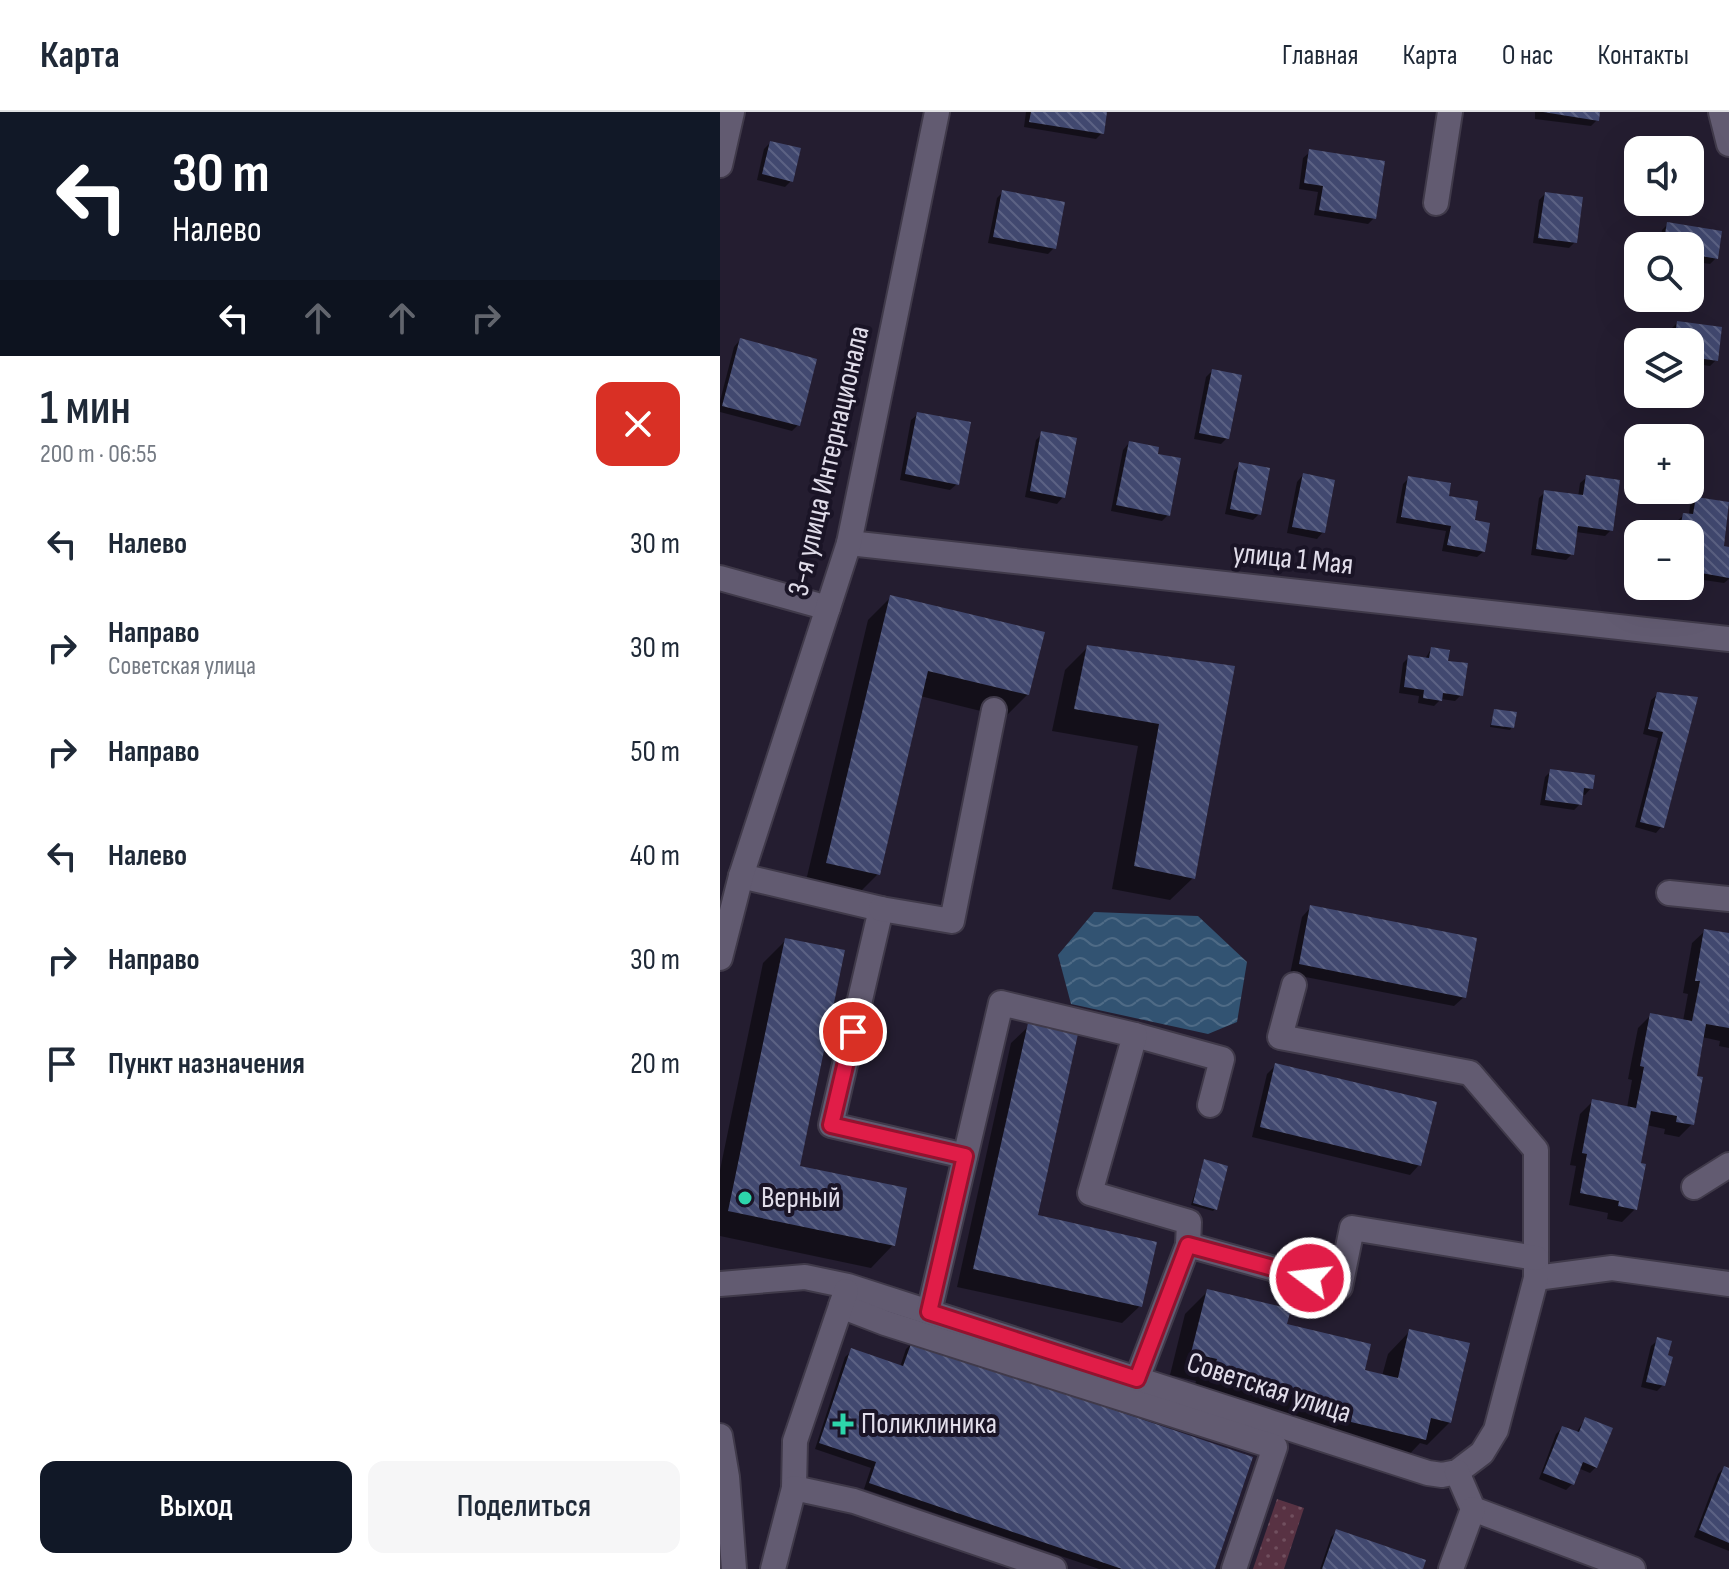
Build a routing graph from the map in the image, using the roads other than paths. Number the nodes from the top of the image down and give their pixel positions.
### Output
1 (732, 112) edge
2 (937, 112) edge
3 (1450, 112) edge
4 (1721, 112) edge
5 (1729, 144) edge
6 (720, 165) edge
7 (1436, 203) dead end
8 (849, 543) junction
9 (720, 578) edge
10 (828, 608) junction
11 (1729, 639) edge
12 (994, 710) dead end
13 (741, 876) junction
14 (1669, 893) dead end
15 (1729, 899) edge
16 (881, 909) junction
17 (720, 958) edge
18 (1294, 985) dead end
19 (1135, 1035) junction
20 (1210, 1105) dead end
21 (965, 1156) junction
22 (1729, 1165) edge
23 (1694, 1187) dead end
24 (1188, 1245) junction
25 (1536, 1268) junction
26 (720, 1284) edge
27 (1729, 1284) edge
28 (844, 1296) junction
29 (929, 1312) junction
30 (1137, 1379) junction
31 (720, 1436) edge
32 (1457, 1472) junction
33 (794, 1488) junction
34 (1473, 1509) junction
35 (734, 1569) edge
36 (773, 1569) edge
37 (1054, 1569) edge
38 (1234, 1569) edge
39 (1451, 1569) edge
40 (1633, 1569) edge

1 - 6 street
2 - 8 street, 3-я улица Интернационала
3 - 7 street
4 - 5 street
8 - 10 street, 3-я улица Интернационала
8 - 11 street, улица 1 Мая
9 - 10 street
10 - 13 street, 3-я улица Интернационала
12 - 16 street
13 - 16 street
13 - 17 street, 3-я улица Интернационала
14 - 15 street
16 - 21 street
18 - 25 street
19 - 20 street
19 - 21 street
19 - 24 street
21 - 29 street
22 - 23 street
24 - 25 street
24 - 30 street
25 - 27 street
25 - 32 street
26 - 28 street, Советская улица
28 - 29 street, Советская улица
28 - 33 street
28 - 38 street
29 - 30 street, Советская улица
30 - 32 street, Советская улица
31 - 35 street
32 - 34 street
33 - 36 street
33 - 37 street
34 - 39 street
34 - 40 street

